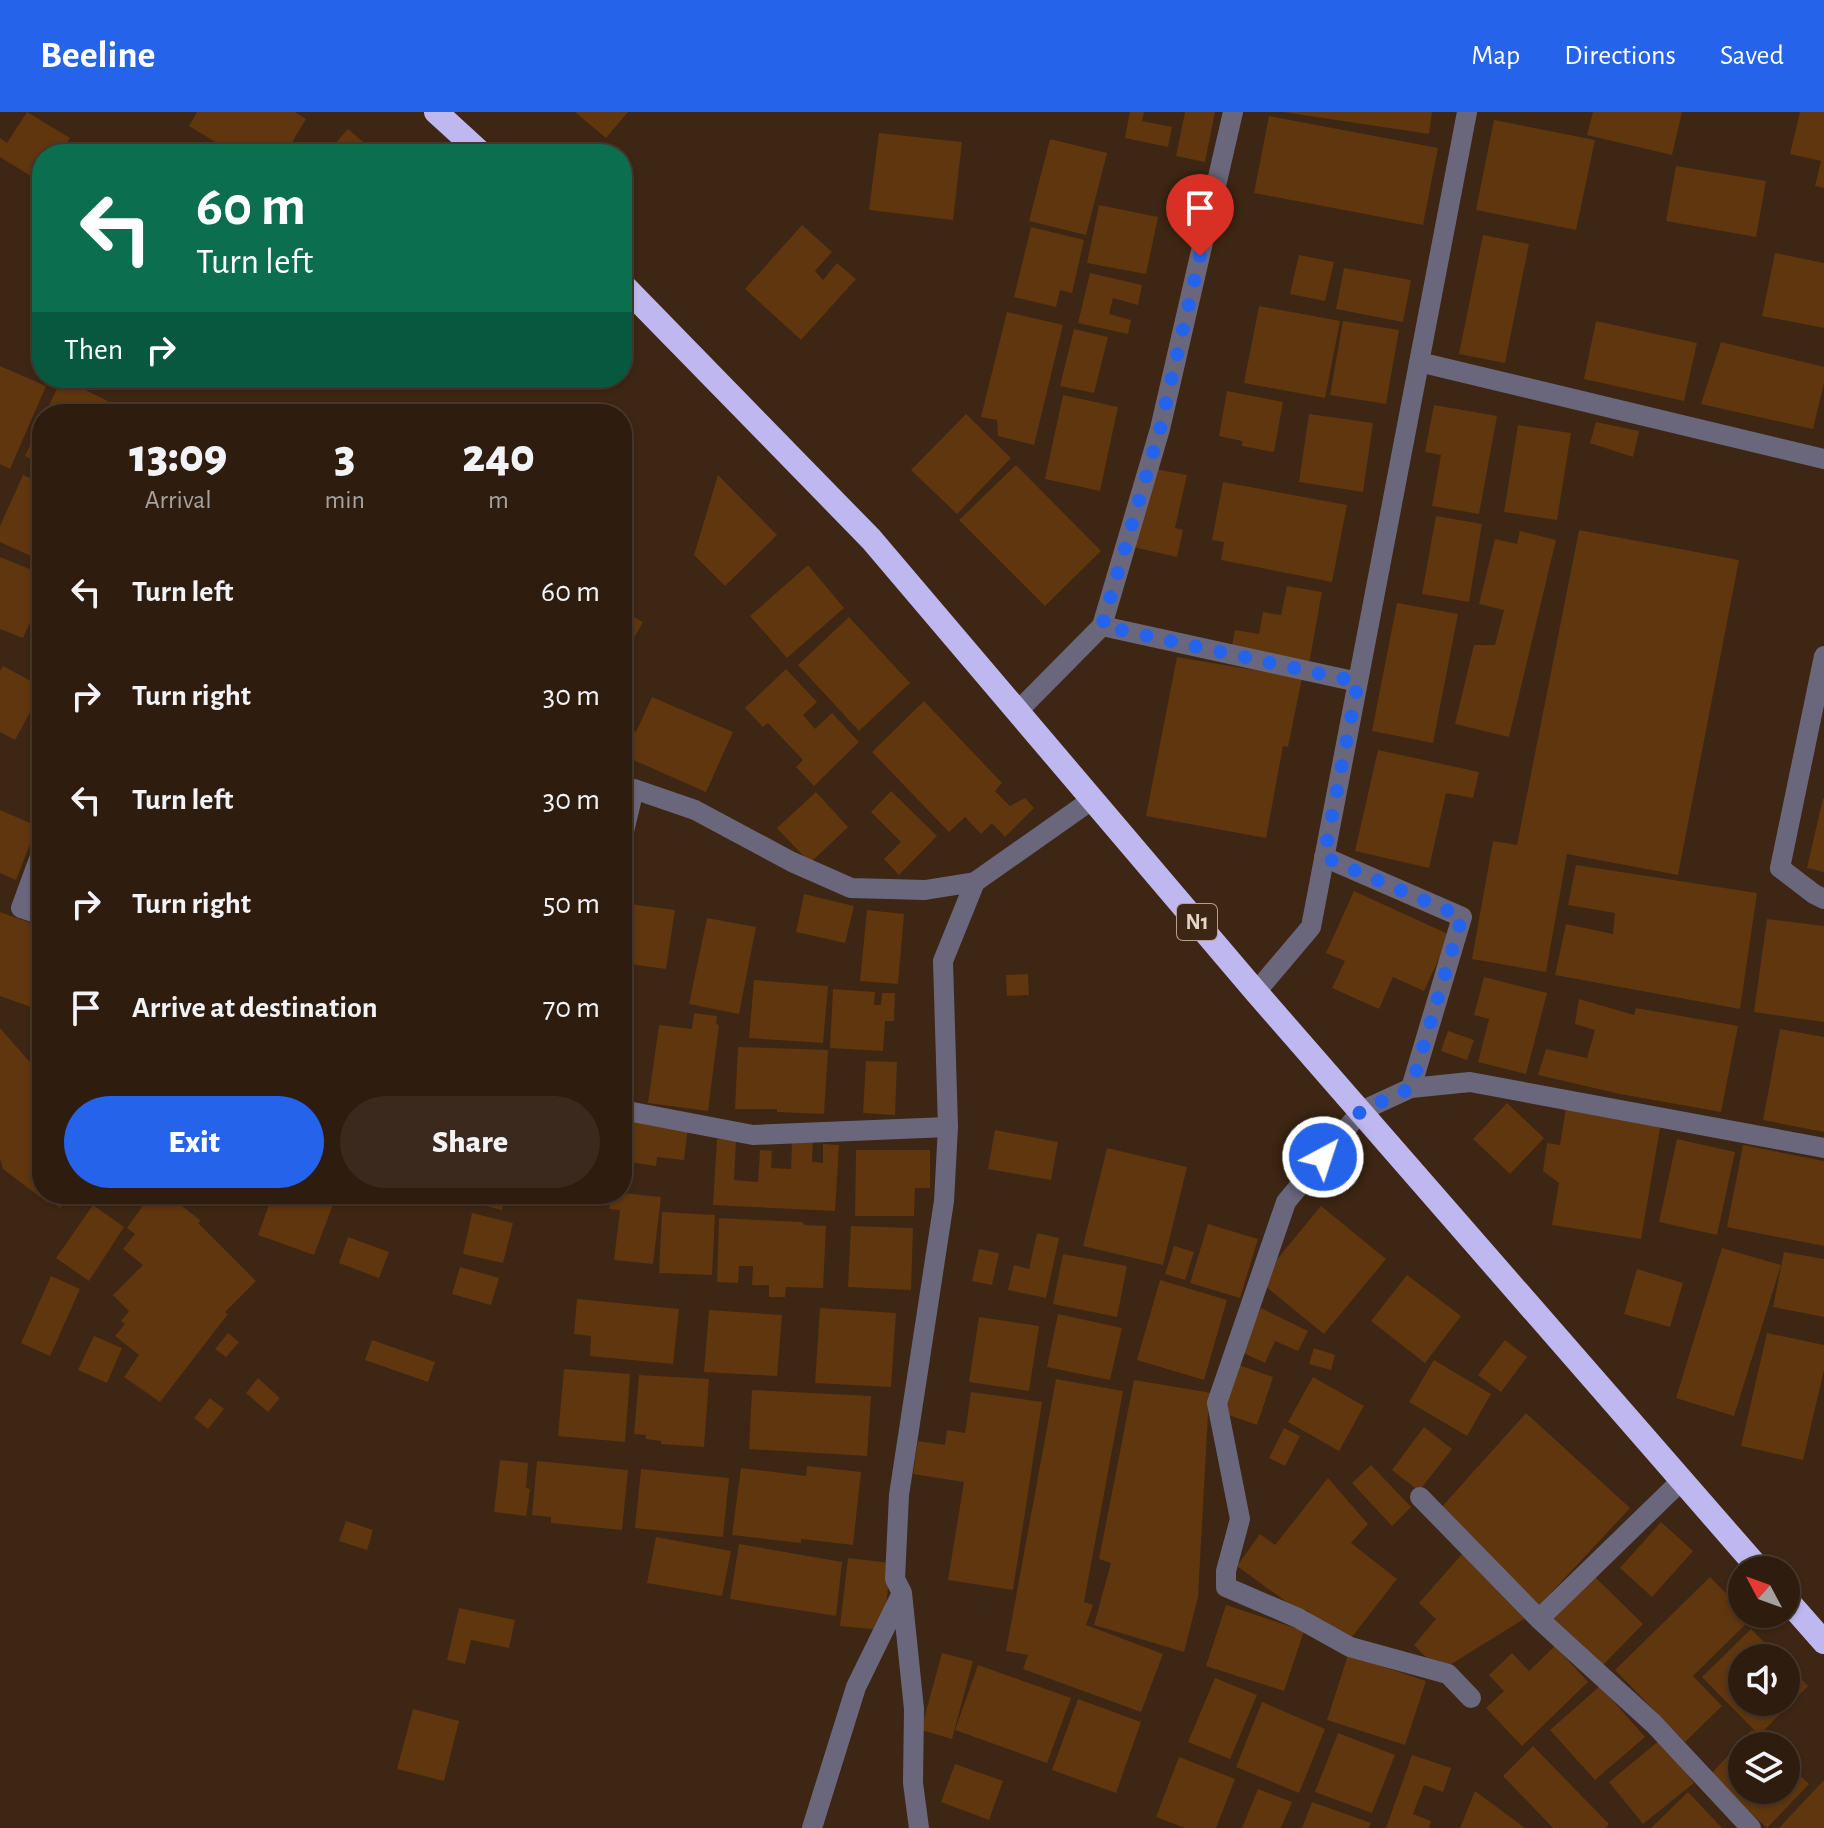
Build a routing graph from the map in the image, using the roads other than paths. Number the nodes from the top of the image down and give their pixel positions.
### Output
1 (436, 112) edge
2 (1233, 112) edge
3 (1467, 112) edge
4 (471, 144) edge
5 (632, 294) edge
6 (1419, 362) junction
7 (1824, 459) edge
8 (1102, 626) junction
9 (1824, 656) edge
10 (1358, 682) junction
11 (1018, 711) junction
12 (632, 798) edge
13 (1093, 799) junction
14 (1324, 857) junction
15 (32, 878) edge
16 (975, 882) junction
17 (1824, 899) edge
18 (0, 905) edge
19 (21, 908) junction
20 (32, 912) edge
21 (1256, 992) junction
22 (1411, 1088) junction
23 (1361, 1111) junction
24 (632, 1112) edge
25 (948, 1127) junction
26 (1824, 1148) edge
27 (1681, 1481) junction
28 (1420, 1497) dead end
29 (1748, 1556) edge
30 (902, 1593) junction
31 (1800, 1615) edge
32 (1539, 1619) junction
33 (1824, 1642) edge
34 (1471, 1698) dead end
35 (812, 1828) edge
36 (919, 1828) edge
37 (1751, 1828) edge

1 - 4 highway
2 - 8 street
3 - 6 street
5 - 11 highway, N1
6 - 7 street
6 - 10 street
8 - 10 street
8 - 11 street
9 - 17 street
10 - 14 street
11 - 13 highway, N1
12 - 16 street
13 - 16 street
13 - 21 highway, N1
14 - 21 street
14 - 22 street
15 - 19 street
16 - 25 street
18 - 19 street
19 - 20 street
21 - 23 highway, N1
22 - 23 street
22 - 26 street
23 - 27 highway, N1
23 - 34 street
24 - 25 street
25 - 30 street
27 - 29 highway, N1
27 - 32 street
28 - 32 street
30 - 35 street
30 - 36 street
31 - 33 highway
32 - 37 street

